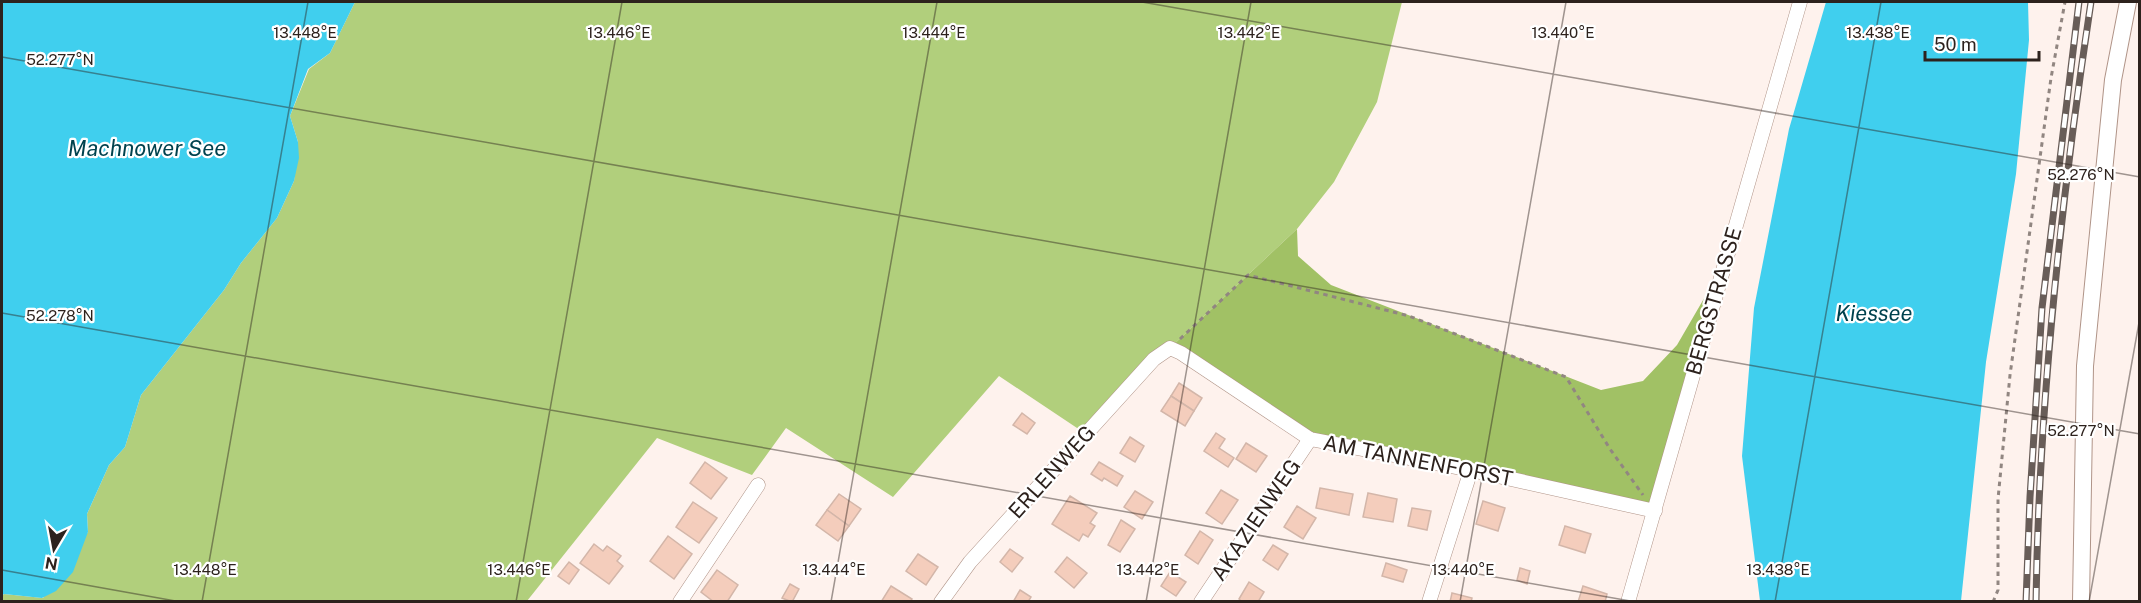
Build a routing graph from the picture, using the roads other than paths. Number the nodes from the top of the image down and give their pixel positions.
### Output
1 (1800, 2) edge
2 (2128, 2) edge
3 (1170, 348) joint
4 (1310, 439) junction
5 (1471, 470) junction
6 (758, 485) dead end
7 (1655, 511) junction
8 (680, 602) edge
9 (941, 602) edge
10 (1201, 602) edge
11 (1429, 602) edge
12 (1628, 602) edge
13 (2081, 602) edge

1 - 7 street, BERGSTRASSE
2 - 13 street
3 - 4 street, AM TANNENFORST
3 - 9 street, ERLENWEG
4 - 5 street, AM TANNENFORST
4 - 10 street, AKAZIENWEG
5 - 7 street, AM TANNENFORST
5 - 11 street
6 - 8 street
7 - 12 street, BERGSTRASSE

